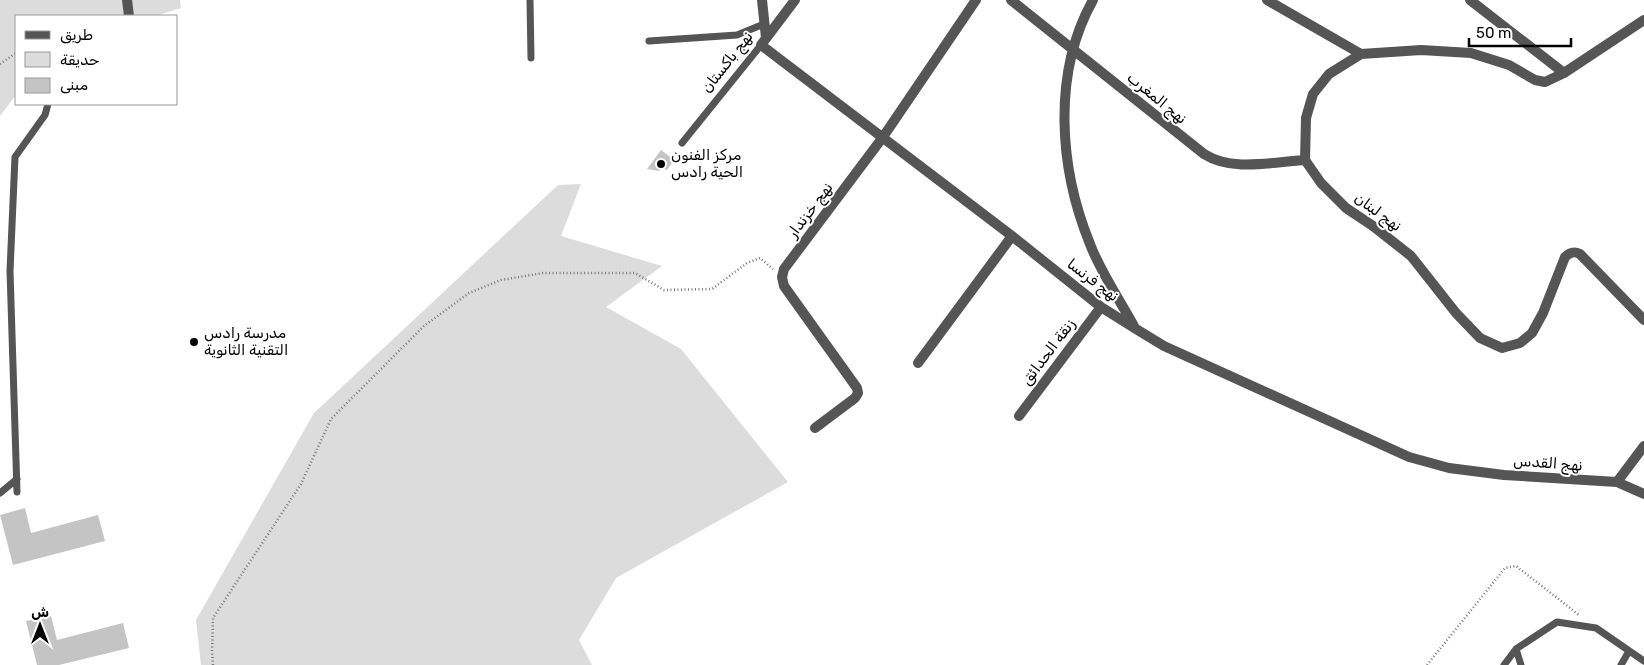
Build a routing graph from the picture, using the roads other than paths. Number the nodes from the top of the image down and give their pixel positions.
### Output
1 (127, 0) edge
2 (530, 0) edge
3 (762, 0) edge
4 (795, 0) edge
5 (976, 0) edge
6 (1011, 0) edge
7 (1094, 0) edge
8 (1267, 0) edge
9 (1470, 0) edge
10 (129, 15) edge
11 (1644, 20) edge
12 (764, 24) junction
13 (650, 41) dead end
14 (764, 42) junction
15 (1072, 49) junction
16 (1361, 54) junction
17 (531, 58) dead end
18 (1564, 74) junction
19 (48, 105) edge
20 (883, 137) junction
21 (682, 143) dead end
22 (1305, 160) junction
23 (1012, 236) junction
24 (1102, 307) junction
25 (1644, 320) edge
26 (1136, 329) junction
27 (918, 363) dead end
28 (1019, 416) dead end
29 (815, 428) dead end
30 (1644, 446) edge
31 (1449, 468) joint
32 (17, 479) junction
33 (1617, 482) junction
34 (18, 492) dead end
35 (0, 493) edge
36 (1644, 494) edge
37 (1516, 649) junction
38 (1629, 651) junction
39 (1644, 661) edge
40 (1504, 665) edge
41 (1521, 665) edge
42 (1620, 665) edge

1 - 10 street
2 - 17 lane
3 - 12 street
4 - 14 street, نهج باكستان
5 - 20 street, نهج خزندار
6 - 15 street, نهج المغرب
7 - 15 street
8 - 16 street
9 - 18 street
11 - 18 street
12 - 13 lane
12 - 14 street
14 - 20 street, نهج فرنسا
14 - 21 lane, نهج باكستان
15 - 22 street, نهج المغرب
15 - 26 street
16 - 18 street
16 - 22 street
19 - 32 lane
20 - 23 street, نهج فرنسا
20 - 29 street, نهج خزندار
22 - 25 street, نهج لبنان
23 - 24 street, نهج فرنسا
23 - 27 street
24 - 26 street, نهج فرنسا
24 - 28 street, زنقة الحدائق
26 - 31 street, نهج فرنسا
30 - 33 street
31 - 33 street, نهج القدس
32 - 34 lane
32 - 35 lane
33 - 36 street, نهج القدس
37 - 38 lane
37 - 40 lane
37 - 41 lane
38 - 39 lane
38 - 42 lane

